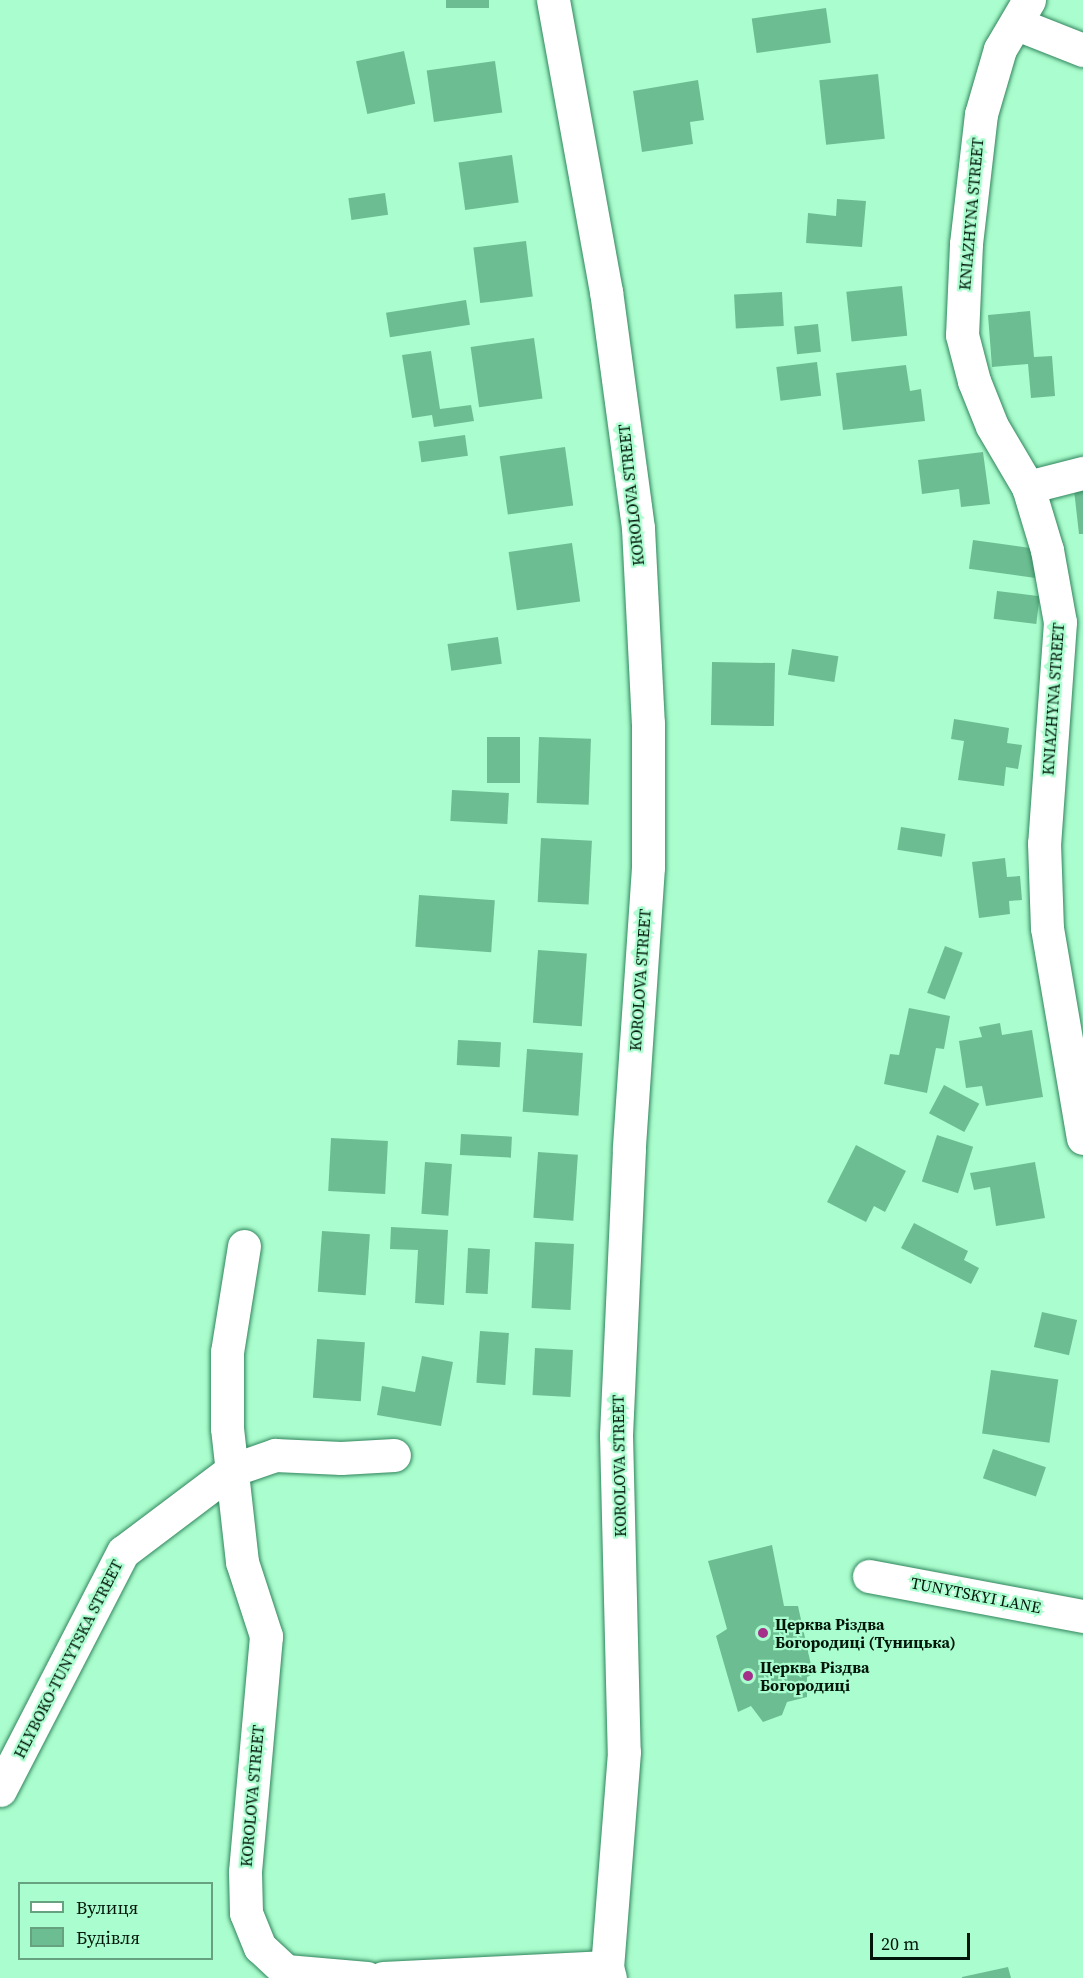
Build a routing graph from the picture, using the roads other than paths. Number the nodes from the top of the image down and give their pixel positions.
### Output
1 (553, 0) edge
2 (1023, 12) edge
3 (1083, 50) edge
4 (1083, 473) edge
5 (1028, 487) junction
6 (1083, 1138) edge
7 (244, 1246) dead end
8 (394, 1455) dead end
9 (232, 1470) junction
10 (869, 1576) dead end
11 (1083, 1616) edge
12 (0, 1790) edge
13 (609, 1972) edge
14 (367, 1978) edge
15 (383, 1978) edge

1 - 13 street, KOROLOVA STREET
2 - 3 street
2 - 5 street, KNIAZHYNA STREET
4 - 5 street
5 - 6 street, KNIAZHYNA STREET
7 - 9 street, KOROLOVA STREET
8 - 9 street, HLYBOKO-TUNYTSKA STREET
9 - 12 street, HLYBOKO-TUNYTSKA STREET
9 - 14 street, KOROLOVA STREET
10 - 11 street, TUNYTSKYI LANE
13 - 15 street, KOROLOVA STREET

